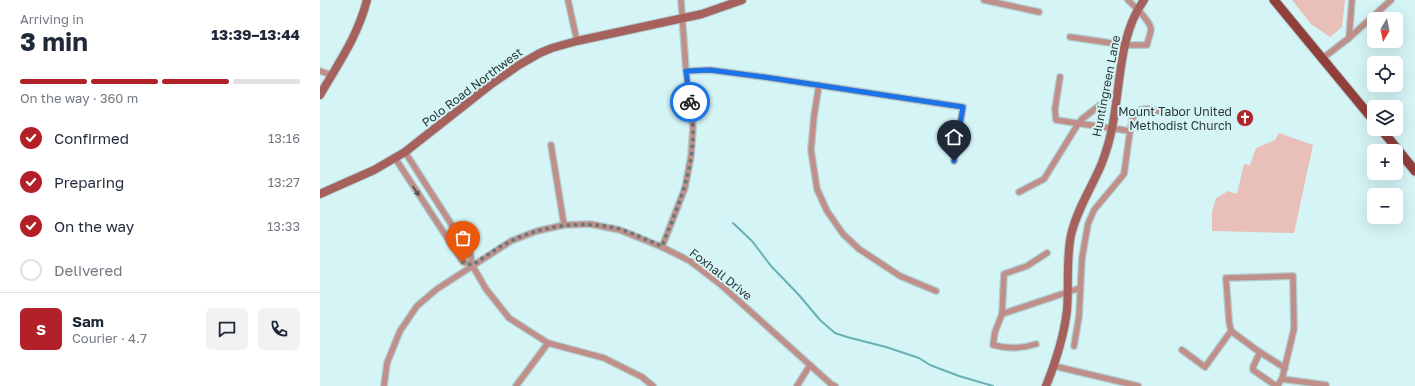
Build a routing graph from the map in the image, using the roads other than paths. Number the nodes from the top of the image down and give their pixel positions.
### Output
1 (367, 0) edge
2 (568, 0) edge
3 (681, 0) edge
4 (742, 0) edge
5 (984, 0) edge
6 (1128, 0) edge
7 (1144, 0) edge
8 (1274, 0) edge
9 (1352, 0) edge
10 (1391, 0) edge
11 (1138, 8) junction
12 (1040, 12) dead end
13 (681, 18) junction
14 (1070, 37) dead end
15 (1349, 38) junction
16 (577, 41) junction
17 (1125, 44) junction
18 (1323, 58) junction
19 (320, 71) edge
20 (686, 71) junction
21 (332, 75) junction
22 (1060, 77) dead end
23 (819, 85) junction
24 (320, 95) edge
25 (1104, 102) dead end
26 (1159, 111) dead end
27 (1367, 112) edge
28 (1078, 124) junction
29 (1112, 129) junction
30 (1130, 131) junction
31 (1387, 136) edge
32 (551, 145) dead end
33 (405, 152) junction
34 (395, 158) junction
35 (954, 161) dead end
36 (1415, 171) edge
37 (1019, 192) dead end
38 (321, 193) edge
39 (564, 225) junction
40 (662, 246) junction
41 (1047, 253) dead end
42 (472, 265) junction
43 (1080, 288) junction
44 (936, 291) dead end
45 (1067, 292) junction
46 (1002, 314) junction
47 (1231, 330) junction
48 (548, 343) junction
49 (1036, 344) dead end
50 (1074, 346) dead end
51 (1182, 350) dead end
52 (1260, 352) junction
53 (810, 365) junction
54 (1054, 366) junction
55 (1285, 368) junction
56 (1282, 379) junction
57 (384, 386) edge
58 (516, 386) edge
59 (653, 386) edge
60 (797, 386) edge
61 (835, 386) edge
62 (1046, 386) edge
63 (1138, 386) edge
64 (1277, 386) edge
65 (1326, 386) edge

1 - 21 street
2 - 16 street
3 - 13 street
4 - 13 street, Polo Road Northwest
5 - 12 street
6 - 11 street
7 - 11 street, Huntingreen Lane
8 - 18 main road
9 - 15 street
10 - 15 street
11 - 17 street, Huntingreen Lane
11 - 17 street
13 - 16 street, Polo Road Northwest
13 - 20 street
14 - 17 street
15 - 18 street
16 - 33 street, Polo Road Northwest
17 - 29 street, Huntingreen Lane
18 - 27 main road
19 - 21 street
20 - 23 street
20 - 40 street
21 - 24 street
22 - 28 street
23 - 35 street
23 - 44 street
25 - 28 street
26 - 30 street
28 - 29 street
28 - 37 street
29 - 30 street
29 - 45 street, Huntingreen Lane
30 - 43 street
31 - 36 main road
32 - 39 street
33 - 34 street, Polo Road Northwest
33 - 42 street
34 - 38 street, Polo Road Northwest
34 -> 42 street
39 - 40 street, Foxhall Drive
39 - 42 street, Foxhall Drive
40 - 53 street, Foxhall Drive
41 - 46 street
42 - 48 street
42 - 57 street, Foxhall Drive
43 - 45 street
43 - 50 street
45 - 46 street
45 - 54 street, Huntingreen Lane
46 - 49 street
47 - 51 street
47 - 52 street
47 - 55 street
48 - 58 street
48 - 59 street
52 - 55 street
52 - 64 street
53 - 60 street
53 - 61 street, Foxhall Drive
54 - 62 street, Huntingreen Lane
54 - 63 street
55 - 56 street
56 - 64 street
56 - 65 street

